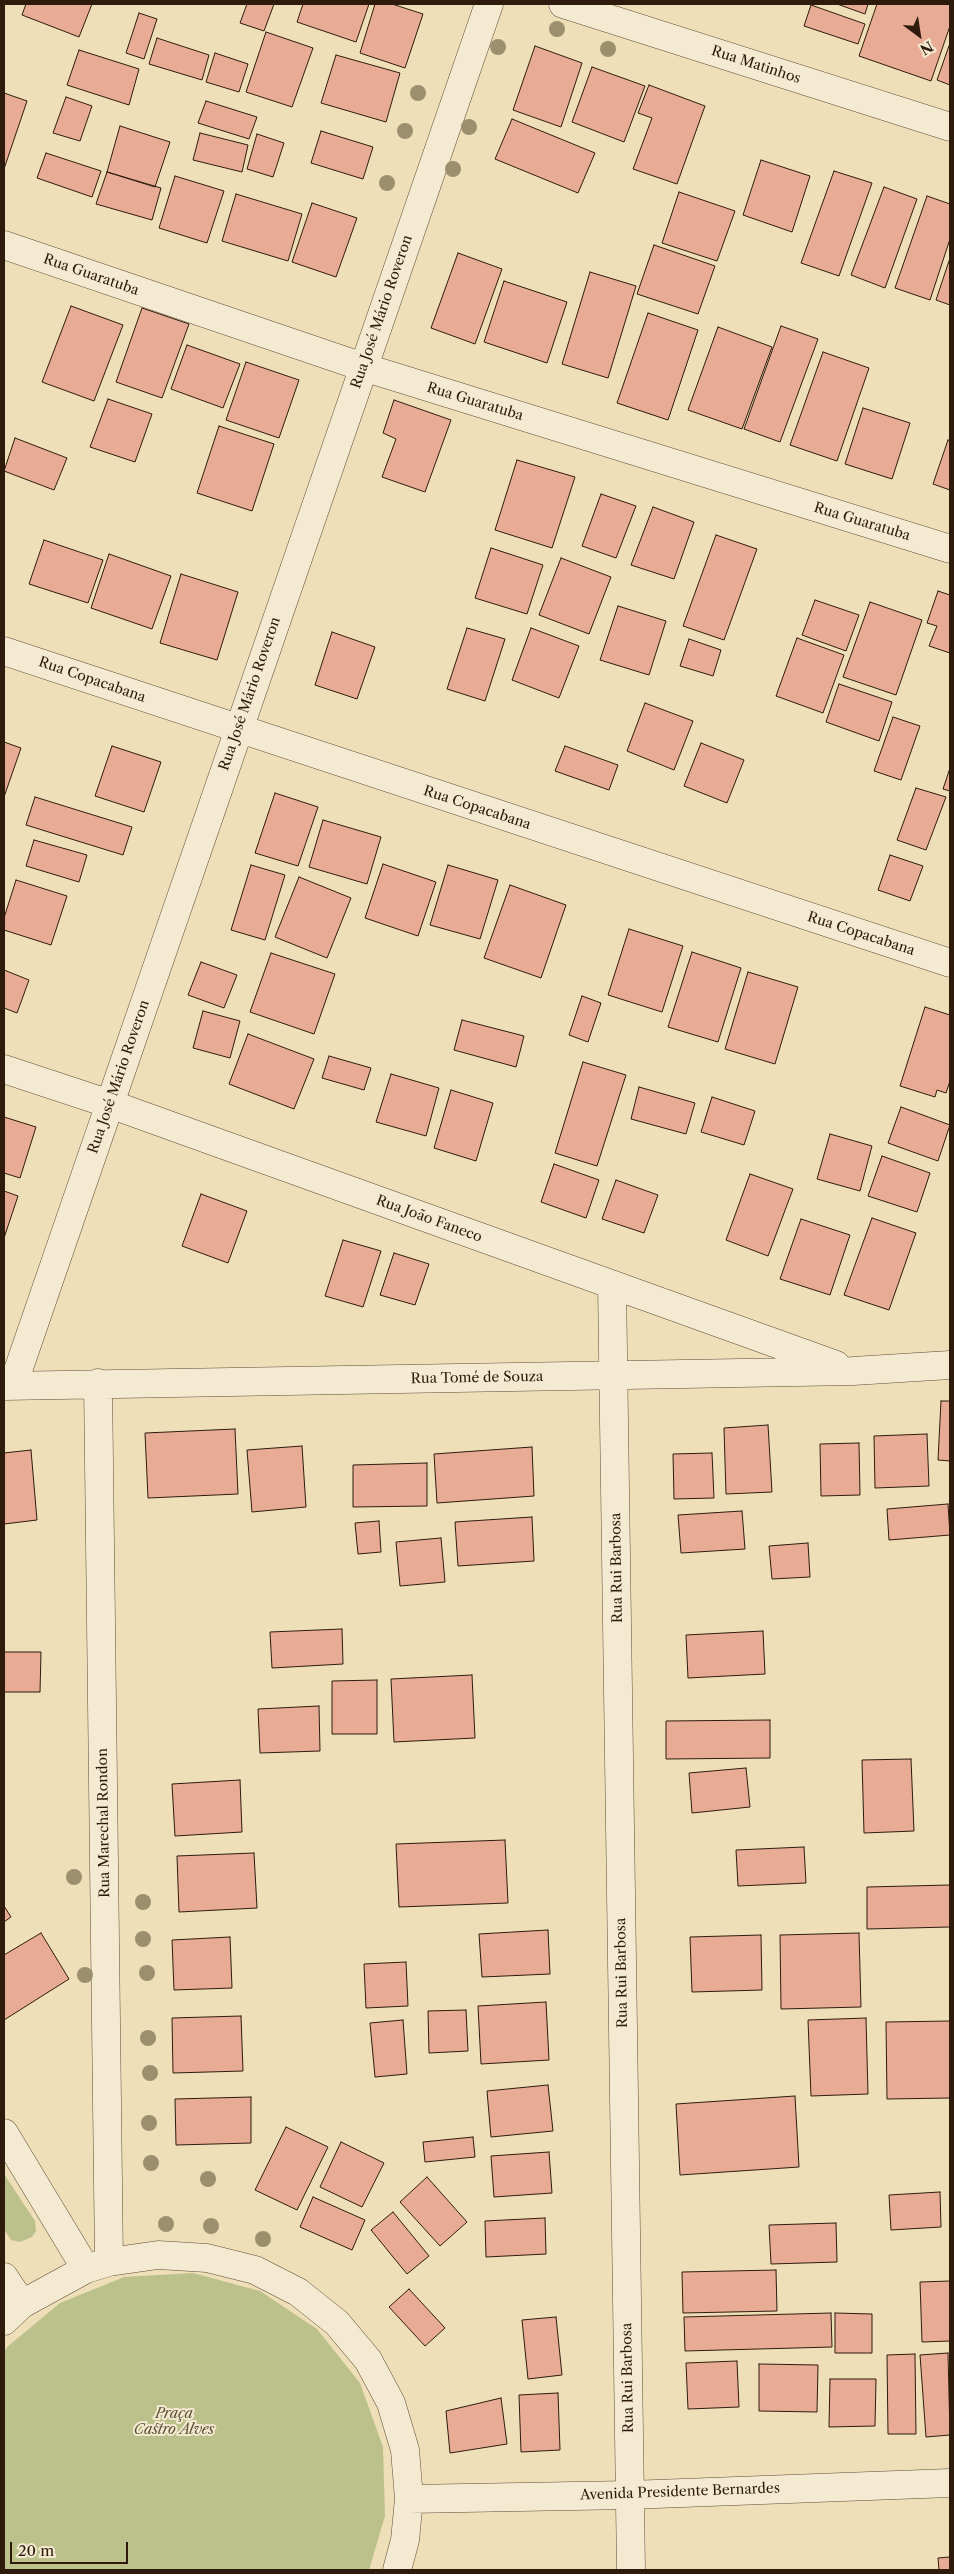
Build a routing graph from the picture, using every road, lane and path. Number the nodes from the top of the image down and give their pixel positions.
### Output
1 (489, 4) edge
2 (563, 4) edge
3 (950, 126) edge
4 (4, 245) edge
5 (363, 368) junction
6 (950, 549) edge
7 (4, 651) edge
8 (238, 729) junction
9 (950, 964) edge
10 (4, 1069) edge
11 (110, 1104) junction
12 (612, 1285) junction
13 (950, 1365) edge
14 (853, 1371) junction
15 (615, 1375) junction
16 (98, 1384) junction
17 (8, 1386) edge
18 (4, 2133) edge
19 (98, 2266) junction
20 (4, 2277) edge
21 (13, 2313) edge
22 (950, 2483) edge
23 (629, 2495) junction
24 (409, 2499) junction
25 (396, 2570) edge
26 (631, 2570) edge

1 - 5 street, Rua José Mário Roveron
2 - 3 street, Rua Matinhos
4 - 5 street, Rua Guaratuba
5 - 6 street, Rua Guaratuba
5 - 8 street, Rua José Mário Roveron
7 - 8 street, Rua Copacabana
8 - 9 street, Rua Copacabana
8 - 11 street, Rua José Mário Roveron
10 - 11 street, Rua João Faneco
11 - 12 street, Rua João Faneco
11 - 17 street, Rua José Mário Roveron
12 - 14 street, Rua João Faneco
12 - 15 street, Rua Rui Barbosa
13 - 14 street, Rua Tomé de Souza
14 - 15 street, Rua Tomé de Souza
15 - 16 street, Rua Tomé de Souza
15 - 23 street, Rua Rui Barbosa
16 - 17 street, Rua Tomé de Souza
16 - 19 street, Rua Marechal Rondon
18 - 19 street
19 - 21 street
19 - 24 street
20 - 21 street
22 - 23 street, Avenida Presidente Bernardes
23 - 24 street, Avenida Presidente Bernardes
23 - 26 street, Rua Rui Barbosa
24 - 25 street

